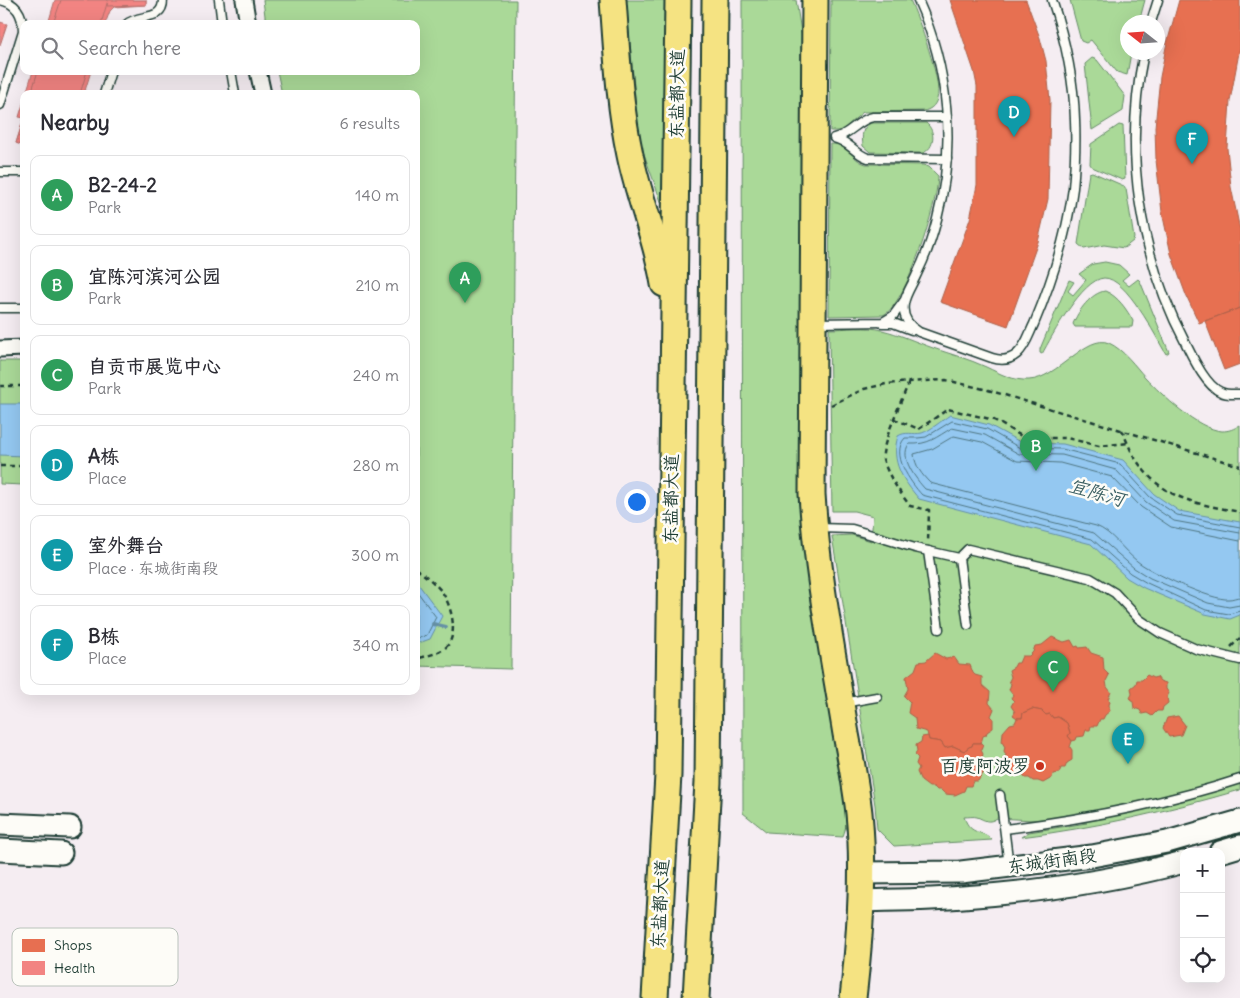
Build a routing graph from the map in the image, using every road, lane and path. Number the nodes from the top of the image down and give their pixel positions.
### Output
1 (0, 0) edge
2 (163, 0) edge
3 (219, 0) edge
4 (244, 0) edge
5 (613, 0) edge
6 (678, 0) edge
7 (715, 0) edge
8 (810, 0) edge
9 (815, 0) edge
10 (918, 0) edge
11 (1052, 0) edge
12 (1158, 0) edge
13 (1153, 15) edge
14 (22, 20) edge
15 (132, 20) edge
16 (222, 20) edge
17 (247, 20) edge
18 (815, 26) junction
19 (20, 41) edge
20 (1143, 60) edge
21 (110, 75) edge
22 (232, 75) edge
23 (259, 75) edge
24 (105, 90) edge
25 (234, 90) edge
26 (262, 90) edge
27 (0, 105) edge
28 (947, 117) junction
29 (824, 138) junction
30 (947, 159) junction
31 (0, 172) edge
32 (20, 172) edge
33 (906, 297) junction
34 (0, 308) edge
35 (20, 308) edge
36 (813, 323) junction
37 (877, 323) junction
38 (919, 332) junction
39 (0, 348) edge
40 (20, 348) edge
41 (673, 348) junction
42 (909, 382) junction
43 (0, 386) edge
44 (20, 386) edge
45 (1240, 394) edge
46 (812, 414) junction
47 (894, 419) junction
48 (1122, 430) junction
49 (1128, 443) junction
50 (0, 466) edge
51 (20, 466) edge
52 (1240, 466) edge
53 (1240, 512) edge
54 (814, 529) junction
55 (928, 551) junction
56 (959, 558) junction
57 (420, 572) edge
58 (968, 625) dead end
59 (939, 629) dead end
60 (420, 658) edge
61 (1240, 660) edge
62 (876, 697) dead end
63 (841, 703) junction
64 (1240, 779) edge
65 (1000, 794) dead end
66 (1240, 821) edge
67 (0, 824) edge
68 (70, 827) dead end
69 (1005, 829) junction
70 (1240, 846) edge
71 (0, 850) edge
72 (1225, 850) edge
73 (62, 853) dead end
74 (1180, 863) edge
75 (1009, 868) junction
76 (861, 874) junction
77 (860, 901) junction
78 (655, 998) edge
79 (696, 998) edge
80 (853, 998) edge

1 - 14 lane
2 - 15 lane
3 - 16 lane
4 - 17 street
5 - 41 highway
6 - 41 highway, 东盐都大道
7 - 79 highway, 东盐都大道
8 - 18 highway
9 - 18 highway
10 - 28 lane
11 - 38 lane
12 - 13 lane
18 - 29 highway
19 - 27 lane
20 - 45 lane
21 - 24 lane
22 - 25 lane
23 - 26 street
28 - 29 lane
28 - 30 lane
29 - 30 lane
29 - 36 highway
30 - 33 lane
31 - 32 lane
33 - 37 lane
33 - 38 lane
34 - 35 lane
36 - 37 lane
36 - 46 highway
37 - 38 lane
39 - 40 street
41 - 78 highway, 东盐都大道
42 - 46 path
42 - 47 path
42 - 48 path
43 - 44 path
46 - 54 highway
47 - 49 path
47 - 55 path
48 - 49 path
48 - 52 path
49 - 53 path
50 - 51 path
54 - 55 lane
54 - 63 highway
55 - 56 lane
55 - 59 lane
56 - 58 lane
56 - 61 lane
57 - 60 path
62 - 63 lane
63 - 76 highway
64 - 69 lane
65 - 69 lane
66 - 75 main road, 东城街南段
67 - 68 main road
69 - 75 lane
70 - 72 main road
71 - 73 main road
74 - 77 main road, 东城街南段
75 - 76 main road, 东城街南段
76 - 77 highway
77 - 80 highway

